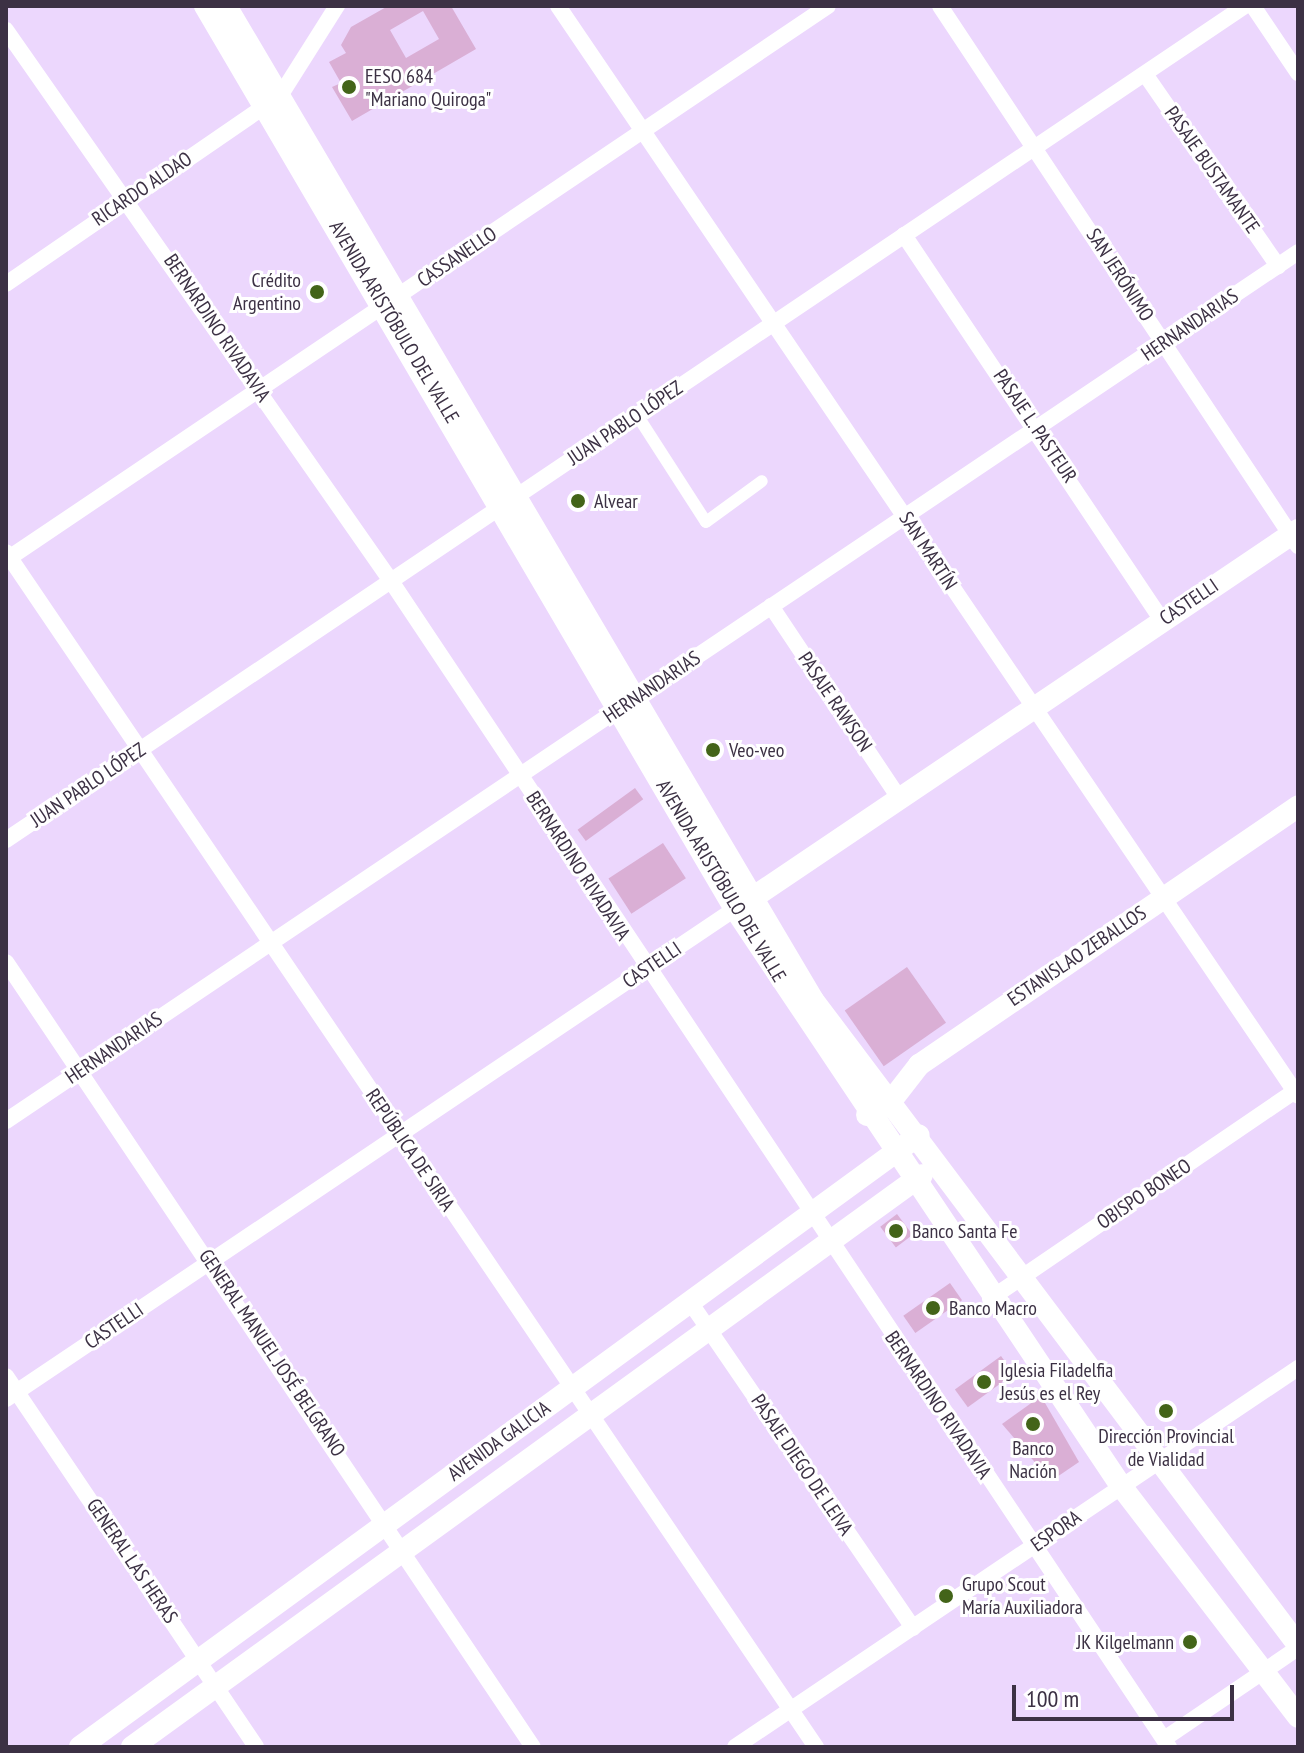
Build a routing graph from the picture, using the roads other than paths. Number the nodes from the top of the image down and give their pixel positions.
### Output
1 (205, 6) edge
2 (226, 6) edge
3 (337, 6) edge
4 (558, 6) edge
5 (828, 6) edge
6 (940, 6) edge
7 (1245, 6) edge
8 (1253, 6) edge
9 (6, 30) edge
10 (1298, 73) edge
11 (1145, 74) junction
12 (272, 101) junction
13 (643, 130) junction
14 (1035, 146) junction
15 (128, 198) junction
16 (904, 235) junction
17 (1298, 252) edge
18 (1278, 266) junction
19 (6, 284) edge
20 (392, 300) junction
21 (774, 323) junction
22 (1164, 342) junction
23 (260, 389) junction
24 (637, 415) junction
25 (1037, 427) junction
26 (762, 481) dead end
27 (510, 501) junction
28 (905, 517) junction
29 (1296, 537) edge
30 (7, 557) edge
31 (391, 581) junction
32 (771, 606) junction
33 (1162, 620) junction
34 (627, 704) junction
35 (1031, 709) junction
36 (139, 750) junction
37 (519, 775) junction
38 (899, 798) junction
39 (1298, 806) edge
40 (6, 840) edge
41 (1162, 898) junction
42 (743, 904) junction
43 (270, 944) junction
44 (6, 962) edge
45 (646, 969) junction
46 (81, 1070) junction
47 (1297, 1092) edge
48 (894, 1098) junction
49 (867, 1115) junction
50 (6, 1121) edge
51 (399, 1135) junction
52 (919, 1135) junction
53 (892, 1154) junction
54 (938, 1163) junction
55 (912, 1182) junction
56 (810, 1214) junction
57 (829, 1242) junction
58 (211, 1261) junction
59 (1020, 1278) junction
60 (990, 1299) junction
61 (690, 1302) junction
62 (709, 1329) junction
63 (1298, 1368) edge
64 (6, 1376) edge
65 (573, 1389) junction
66 (11, 1395) edge
67 (591, 1416) junction
68 (1157, 1464) junction
69 (1121, 1486) junction
70 (385, 1523) junction
71 (1033, 1548) junction
72 (403, 1550) junction
73 (913, 1628) junction
74 (1298, 1646) edge
75 (199, 1661) junction
76 (1261, 1671) junction
77 (216, 1686) junction
78 (791, 1709) junction
79 (1298, 1717) edge
80 (1166, 1743) edge
81 (80, 1747) edge
82 (132, 1747) edge
83 (256, 1747) edge
84 (533, 1747) edge
85 (735, 1747) edge
86 (816, 1747) edge

1 - 12 main road, AVENIDA ARISTÓBULO DEL VALLE
2 - 12 main road, AVENIDA ARISTÓBULO DEL VALLE
3 - 12 street
4 - 13 street, SAN MARTÍN
5 - 13 street, CASSANELLO
6 - 14 street, SAN JERÓNIMO
7 - 11 street, JUAN PABLO LÓPEZ
8 - 10 street
9 - 15 street, BERNARDINO RIVADAVIA
11 - 14 street, JUAN PABLO LÓPEZ
11 - 18 street, PASAJE BUSTAMANTE
12 - 15 street, RICARDO ALDAO
12 - 20 main road, AVENIDA ARISTÓBULO DEL VALLE
13 - 20 street, CASSANELLO
13 - 21 street, SAN MARTÍN
14 - 16 street, JUAN PABLO LÓPEZ
14 - 22 street, SAN JERÓNIMO
15 - 19 street, RICARDO ALDAO
15 - 23 street, BERNARDINO RIVADAVIA
16 - 21 street, JUAN PABLO LÓPEZ
16 - 25 street, PASAJE L. PASTEUR
17 - 18 street, HERNANDARIAS
18 - 22 street, HERNANDARIAS
20 - 23 street, CASSANELLO
20 - 27 main road, AVENIDA ARISTÓBULO DEL VALLE
21 - 24 street, JUAN PABLO LÓPEZ
21 - 28 street, SAN MARTÍN
22 - 25 street, HERNANDARIAS
22 - 29 street, SAN JERÓNIMO
23 - 30 street, CASSANELLO
23 - 31 street, BERNARDINO RIVADAVIA
24 - 26 street
24 - 27 street, JUAN PABLO LÓPEZ
25 - 28 street, HERNANDARIAS
25 - 33 street, PASAJE L. PASTEUR
27 - 31 street, JUAN PABLO LÓPEZ
27 - 34 main road, AVENIDA ARISTÓBULO DEL VALLE
28 - 32 street, HERNANDARIAS
28 - 35 street, SAN MARTÍN
29 - 33 main road, CASTELLI
30 - 36 street, REPÚBLICA DE SIRIA
31 - 36 street, JUAN PABLO LÓPEZ
31 - 37 street, BERNARDINO RIVADAVIA
32 - 34 street, HERNANDARIAS
32 - 38 street, PASAJE RAWSON
33 - 35 main road, CASTELLI
34 - 37 street, HERNANDARIAS
34 - 42 main road, AVENIDA ARISTÓBULO DEL VALLE
35 - 38 main road, CASTELLI
35 - 41 street, SAN MARTÍN
36 - 40 street, JUAN PABLO LÓPEZ
36 - 43 street, REPÚBLICA DE SIRIA
37 - 43 street, HERNANDARIAS
37 - 45 street, BERNARDINO RIVADAVIA
38 - 42 main road, CASTELLI
39 - 41 main road, ESTANISLAO ZEBALLOS
41 - 47 street, SAN MARTÍN
41 - 48 main road, ESTANISLAO ZEBALLOS
42 - 45 street, CASTELLI
42 - 48 main road, AVENIDA ARISTÓBULO DEL VALLE
42 - 49 main road, AVENIDA ARISTÓBULO DEL VALLE
43 - 46 street, HERNANDARIAS
43 - 51 street, REPÚBLICA DE SIRIA
44 - 46 street, GENERAL MANUEL JOSÉ BELGRANO
45 - 51 street, CASTELLI
45 - 56 street, BERNARDINO RIVADAVIA
46 - 50 street, HERNANDARIAS
46 - 58 street, GENERAL MANUEL JOSÉ BELGRANO
47 - 59 street, OBISPO BONEO
48 - 49 main road, ESTANISLAO ZEBALLOS
48 - 52 main road, AVENIDA ARISTÓBULO DEL VALLE
49 - 53 main road, AVENIDA ARISTÓBULO DEL VALLE
51 - 58 street, CASTELLI
51 - 65 street, REPÚBLICA DE SIRIA
52 - 53 main road, AVENIDA GALICIA
52 - 54 main road, AVENIDA ARISTÓBULO DEL VALLE
53 - 55 main road, AVENIDA ARISTÓBULO DEL VALLE
53 - 56 main road, AVENIDA GALICIA
54 - 55 main road, AVENIDA GALICIA
54 - 59 main road, AVENIDA ARISTÓBULO DEL VALLE
55 - 57 main road, AVENIDA GALICIA
55 - 60 main road, AVENIDA ARISTÓBULO DEL VALLE
56 - 57 street, BERNARDINO RIVADAVIA
56 - 61 main road, AVENIDA GALICIA
57 - 62 main road, AVENIDA GALICIA
57 - 71 street, BERNARDINO RIVADAVIA
58 - 66 street, CASTELLI
58 - 70 street, GENERAL MANUEL JOSÉ BELGRANO
59 - 60 street, OBISPO BONEO
59 - 68 main road, AVENIDA ARISTÓBULO DEL VALLE
60 - 69 main road, AVENIDA ARISTÓBULO DEL VALLE
61 - 62 street, PASAJE DIEGO DE LEIVA
61 - 65 main road, AVENIDA GALICIA
62 - 67 main road, AVENIDA GALICIA
62 - 73 street, PASAJE DIEGO DE LEIVA
63 - 68 street, ESPORA
64 - 66 street, GENERAL LAS HERAS
65 - 67 street, REPÚBLICA DE SIRIA
65 - 70 main road, AVENIDA GALICIA
66 - 75 street, GENERAL LAS HERAS
67 - 72 main road, AVENIDA GALICIA
67 - 78 street, REPÚBLICA DE SIRIA
68 - 69 street, ESPORA
68 - 74 main road, AVENIDA ARISTÓBULO DEL VALLE
69 - 71 street, ESPORA
69 - 76 main road, AVENIDA ARISTÓBULO DEL VALLE
70 - 72 street, GENERAL MANUEL JOSÉ BELGRANO
70 - 75 main road, AVENIDA GALICIA
71 - 73 street, ESPORA
71 - 80 street, BERNARDINO RIVADAVIA
72 - 77 main road, AVENIDA GALICIA
72 - 84 street, GENERAL MANUEL JOSÉ BELGRANO
73 - 78 street, ESPORA
74 - 76 street
75 - 77 street, GENERAL LAS HERAS
75 - 81 main road, AVENIDA GALICIA
76 - 79 main road, AVENIDA ARISTÓBULO DEL VALLE
76 - 80 street
77 - 82 main road, AVENIDA GALICIA
77 - 83 street, GENERAL LAS HERAS
78 - 85 street, ESPORA
78 - 86 street, REPÚBLICA DE SIRIA

